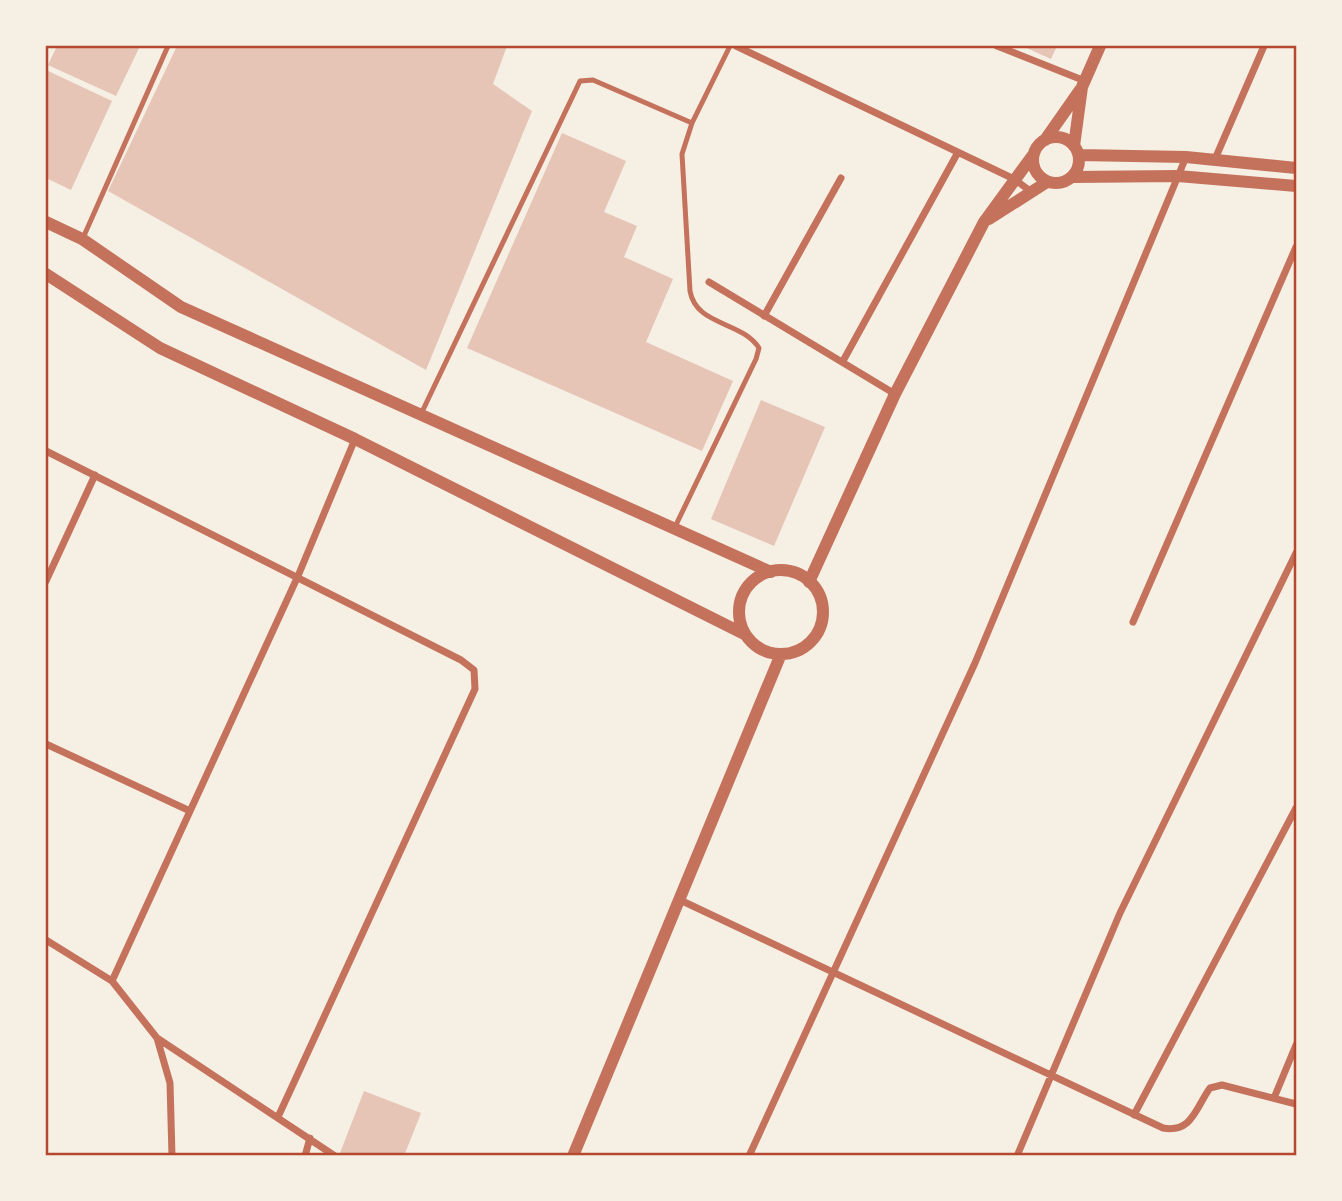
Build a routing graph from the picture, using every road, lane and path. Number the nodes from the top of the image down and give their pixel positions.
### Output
1 (168, 46) edge
2 (730, 46) edge
3 (736, 46) edge
4 (997, 46) edge
5 (1100, 46) edge
6 (1264, 46) edge
7 (1084, 84) junction
8 (692, 123) junction
9 (1045, 140) junction
10 (1076, 150) junction
11 (957, 154) junction
12 (1033, 155) junction
13 (1186, 157) junction
14 (1216, 159) junction
15 (1297, 168) edge
16 (1178, 176) junction
17 (1072, 177) junction
18 (841, 178) dead end
19 (1014, 179) junction
20 (1047, 182) junction
21 (1297, 186) edge
22 (1034, 193) junction
23 (46, 222) edge
24 (984, 222) junction
25 (82, 239) junction
26 (1297, 247) edge
27 (46, 274) edge
28 (709, 282) dead end
29 (764, 316) junction
30 (843, 362) junction
31 (895, 394) junction
32 (421, 414) junction
33 (355, 439) junction
34 (46, 451) edge
35 (95, 475) junction
36 (674, 529) junction
37 (1297, 553) edge
38 (771, 572) junction
39 (298, 576) junction
40 (46, 581) edge
41 (810, 582) junction
42 (1133, 622) dead end
43 (746, 635) junction
44 (780, 654) junction
45 (46, 744) edge
46 (1297, 808) edge
47 (190, 811) junction
48 (680, 900) junction
49 (46, 940) edge
50 (833, 971) junction
51 (112, 981) junction
52 (157, 1038) junction
53 (1297, 1045) edge
54 (1051, 1075) junction
55 (1274, 1098) junction
56 (1297, 1104) edge
57 (1134, 1115) junction
58 (278, 1117) junction
59 (310, 1138) junction
60 (172, 1156) edge
61 (305, 1156) edge
62 (335, 1156) edge
63 (573, 1156) edge
64 (749, 1156) edge
65 (1017, 1156) edge

1 - 25 lane
2 - 8 lane
3 - 11 street
4 - 7 street
5 - 7 street
6 - 14 street
7 - 9 street
7 - 10 street
8 - 32 lane
8 - 36 lane
9 - 10 street
9 - 12 street
10 - 13 street
10 - 17 street
11 - 19 street
11 - 30 street
12 - 19 street
12 - 20 street
13 - 14 street
13 - 16 street
14 - 15 street
16 - 17 street
16 - 21 street
16 - 50 street
17 - 20 street
18 - 29 street
19 - 22 street
19 - 24 street
20 - 22 street
22 - 24 street
23 - 25 street
24 - 31 street
25 - 32 street
26 - 42 street
27 - 33 street
28 - 29 street
29 - 30 street
30 - 31 street
31 - 41 street
32 - 36 street
33 - 39 street
33 - 43 street
34 - 35 street
35 - 39 street
35 - 40 street
36 - 38 street
37 - 54 street
38 - 41 street
38 - 43 street
39 - 47 street
39 - 58 street
41 - 44 street
43 - 44 street
44 - 48 street
45 - 47 street
46 - 57 street
47 - 51 street
48 - 50 street
48 - 63 street
49 - 51 street
50 - 54 street
50 - 64 street
51 - 52 street
52 - 58 street
52 - 60 street
53 - 55 street
54 - 57 street
54 - 65 street
55 - 56 street
55 - 57 street
58 - 59 street
59 - 61 street
59 - 62 street

